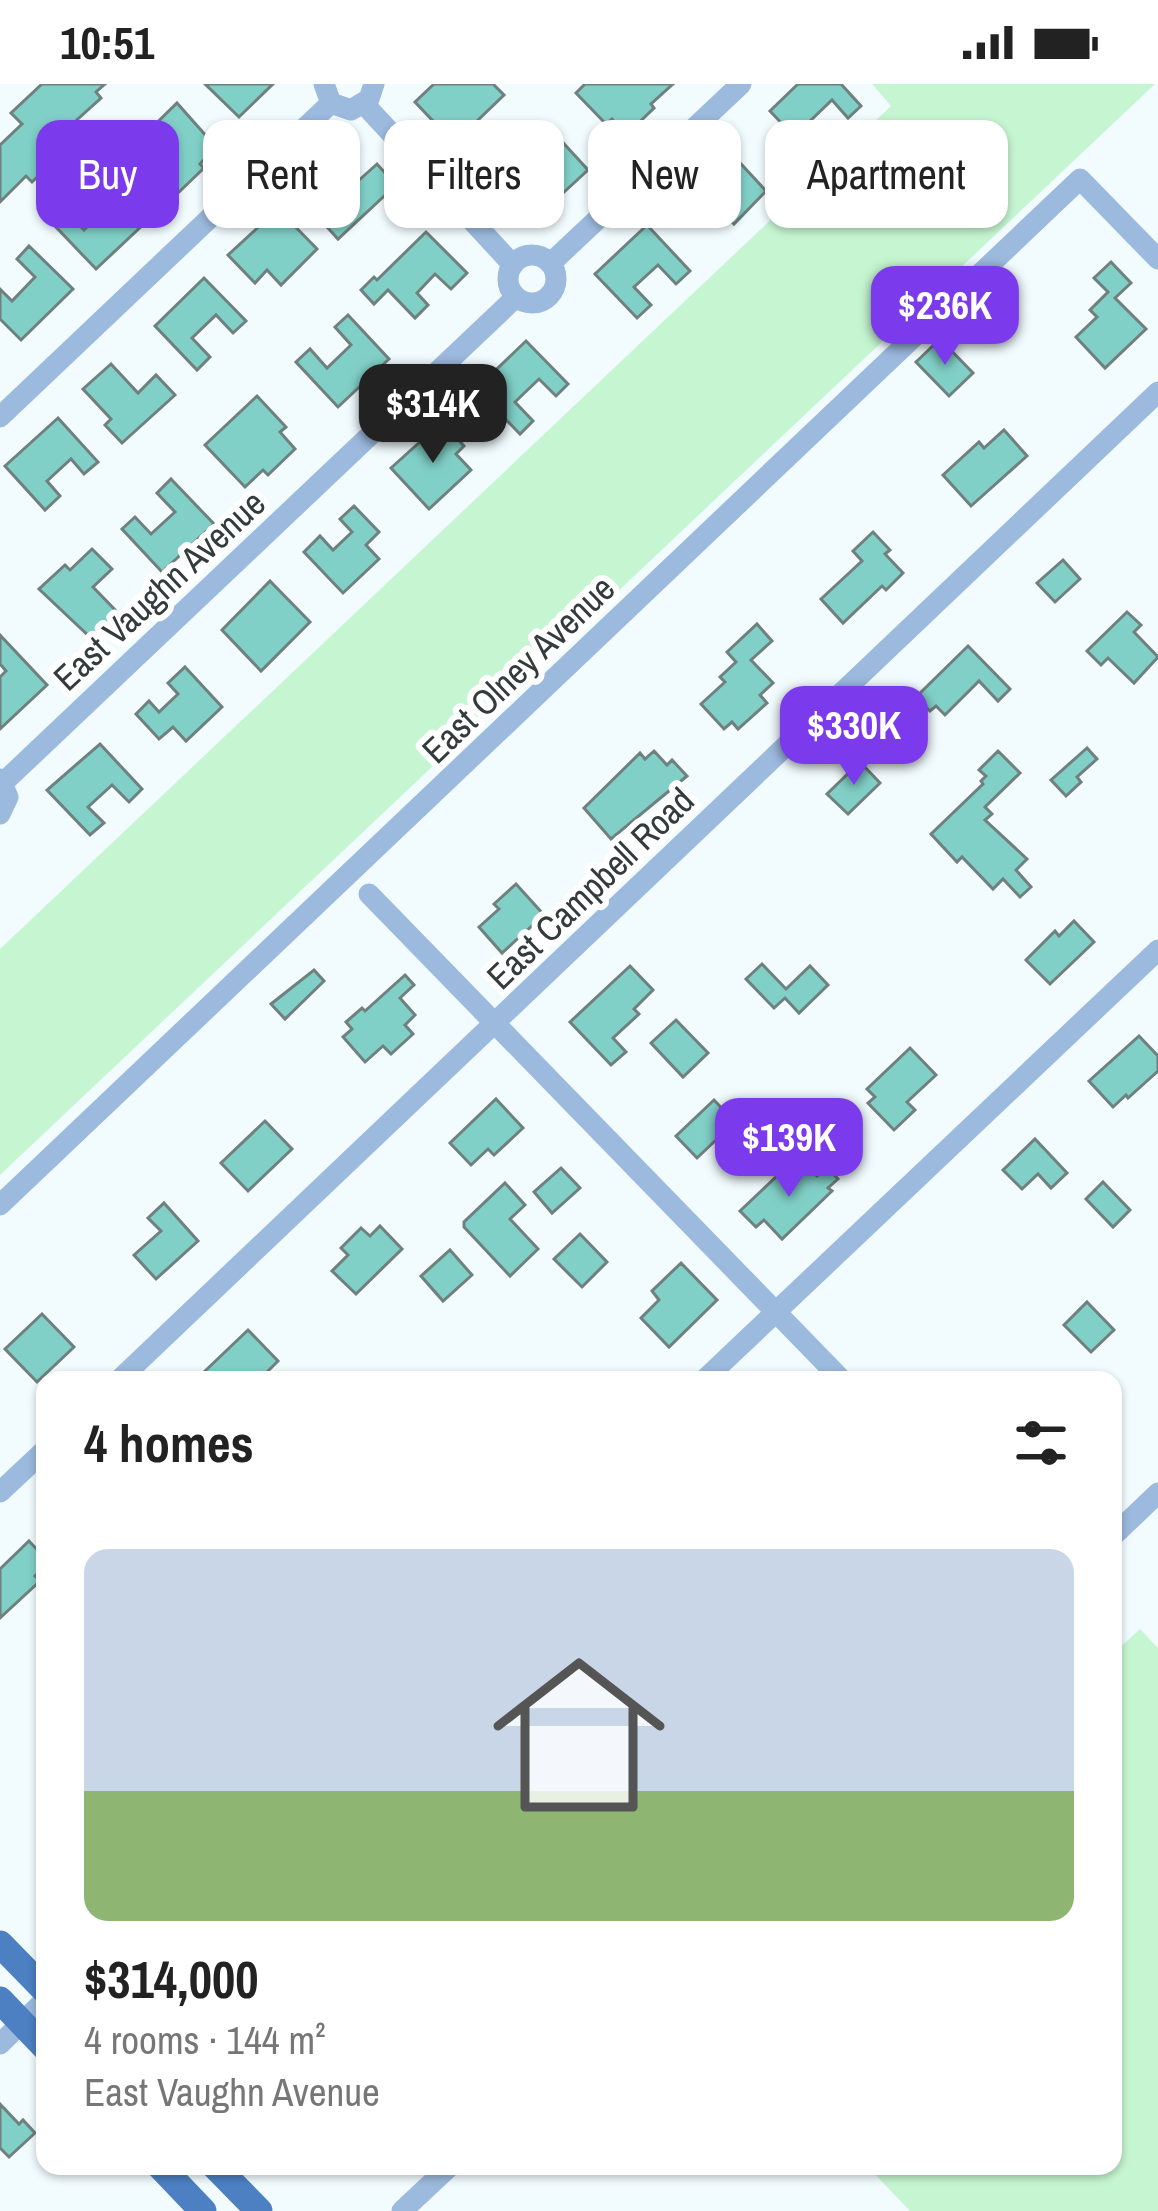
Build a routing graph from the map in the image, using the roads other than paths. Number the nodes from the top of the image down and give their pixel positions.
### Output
1 (741, 84) edge
2 (328, 93) edge
3 (369, 94) edge
4 (1158, 259) edge
5 (551, 263) junction
6 (513, 265) junction
7 (516, 297) junction
8 (1158, 392) edge
9 (0, 417) edge
10 (2, 781) edge
11 (0, 814) edge
12 (369, 894) dead end
13 (1158, 950) edge
14 (495, 1025) junction
15 (0, 1205) edge
16 (777, 1312) junction
17 (129, 1371) edge
18 (714, 1371) edge
19 (833, 1371) edge
20 (36, 1458) edge
21 (0, 1492) edge
22 (1158, 1493) edge
23 (1122, 1527) edge
24 (0, 1944) edge
25 (36, 1981) edge
26 (0, 2000) edge
27 (36, 2009) edge
28 (22, 2023) junction
29 (36, 2038) edge
30 (0, 2044) edge
31 (169, 2175) edge
32 (224, 2175) edge
33 (440, 2175) edge
34 (203, 2211) edge
35 (259, 2211) edge
36 (402, 2211) edge

1 - 5 street
2 - 3 street
2 - 9 street
3 - 6 street
4 - 15 street, East Olney Avenue
5 - 6 street
5 - 7 street, East Vaughn Avenue
6 - 7 street
7 - 10 street, East Vaughn Avenue
8 - 14 street, East Campbell Road
10 - 11 street, East Vaughn Avenue
12 - 14 street
13 - 16 street
14 - 16 street
14 - 17 street, East Campbell Road
16 - 18 street
16 - 19 street
20 - 21 street
22 - 23 street
24 - 25 main road
26 - 28 main road
27 - 28 street
28 - 29 main road
28 - 30 street
31 - 34 main road
32 - 35 main road
33 - 36 street

